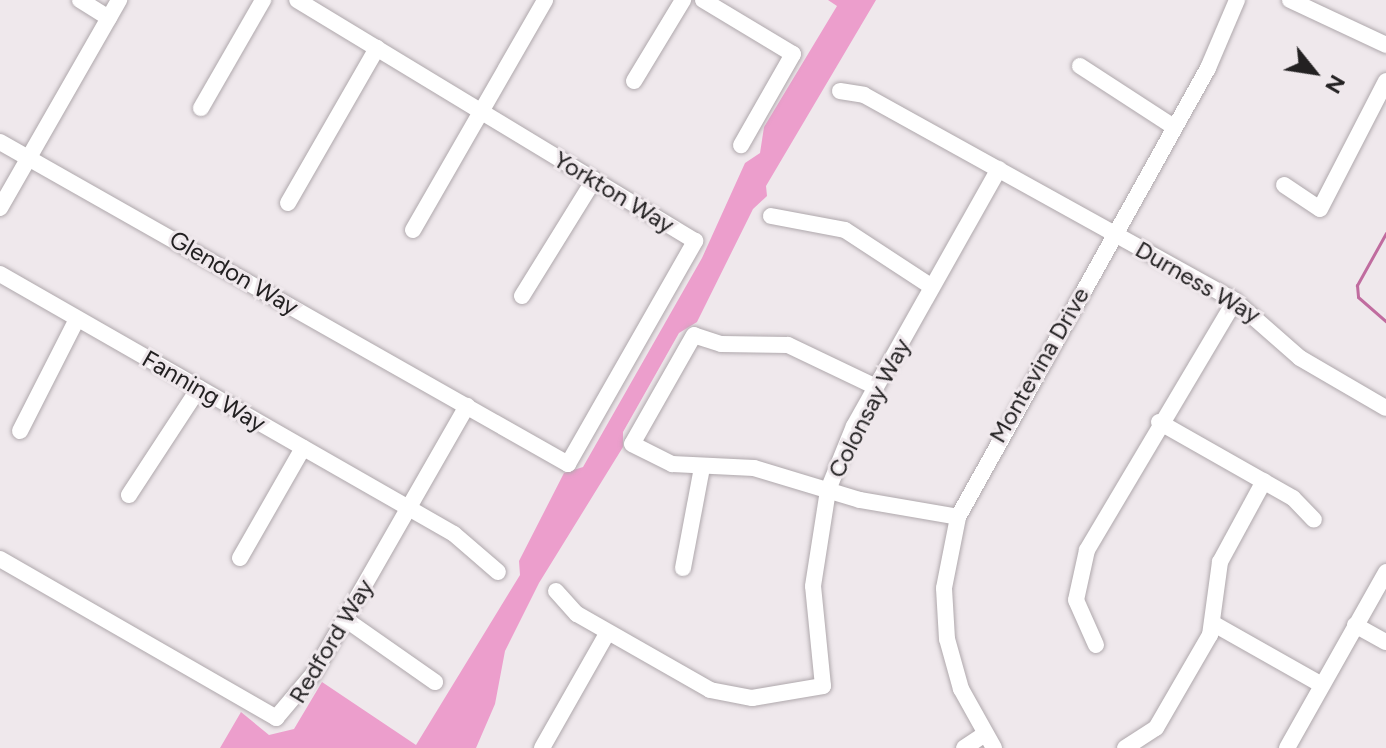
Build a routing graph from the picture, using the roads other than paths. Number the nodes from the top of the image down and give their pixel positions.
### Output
1 (80, 0) edge
2 (119, 0) edge
3 (263, 0) edge
4 (297, 0) edge
5 (545, 0) edge
6 (683, 0) edge
7 (703, 0) edge
8 (1237, 0) edge
9 (1290, 0) edge
10 (109, 18) junction
11 (1386, 45) edge
12 (377, 48) junction
13 (1080, 66) dead end
14 (634, 81) dead end
15 (1386, 81) edge
16 (840, 91) dead end
17 (201, 108) dead end
18 (480, 110) junction
19 (1174, 127) junction
20 (0, 142) edge
21 (741, 145) dead end
22 (29, 156) junction
23 (999, 169) junction
24 (594, 180) junction
25 (1284, 185) dead end
26 (288, 203) dead end
27 (0, 208) edge
28 (771, 216) dead end
29 (413, 230) dead end
30 (1114, 233) junction
31 (0, 274) edge
32 (932, 287) junction
33 (522, 296) dead end
34 (1235, 301) junction
35 (77, 319) junction
36 (876, 387) junction
37 (199, 388) junction
38 (467, 406) junction
39 (1386, 408) edge
40 (1159, 422) junction
41 (20, 431) dead end
42 (303, 448) junction
43 (702, 467) junction
44 (1264, 481) junction
45 (828, 490) junction
46 (129, 495) dead end
47 (409, 508) junction
48 (958, 517) junction
49 (1314, 520) dead end
50 (240, 558) dead end
51 (0, 559) edge
52 (683, 568) dead end
53 (498, 572) dead end
54 (1386, 572) edge
55 (556, 591) dead end
56 (345, 619) junction
57 (1214, 624) junction
58 (1355, 625) junction
59 (608, 632) junction
60 (1386, 642) edge
61 (1096, 645) dead end
62 (435, 682) dead end
63 (1322, 685) junction
64 (990, 741) edge
65 (542, 748) edge
66 (964, 748) edge
67 (1125, 748) edge
68 (1287, 748) edge

1 - 10 street
2 - 10 street
3 - 17 street
4 - 12 street, Yorkton Way
5 - 18 street
6 - 14 street
7 - 21 street
8 - 19 street, Montevina Drive
9 - 11 street
10 - 22 street
12 - 18 street, Yorkton Way
12 - 26 street
13 - 19 street
15 - 25 street
16 - 23 street, Durness Way
18 - 24 street, Yorkton Way
18 - 29 street
19 - 30 street, Montevina Drive
20 - 22 street, Glendon Way
22 - 27 street
22 - 38 street, Glendon Way
23 - 30 street, Durness Way
23 - 32 street, Colonsay Way
24 - 33 street
24 - 38 street, Yorkton Way
28 - 32 street
30 - 34 street, Durness Way
30 - 48 street, Montevina Drive
31 - 35 street, Fanning Way
32 - 36 street, Colonsay Way
34 - 39 street, Durness Way
34 - 40 street
35 - 37 street, Fanning Way
35 - 41 street
36 - 43 street
36 - 45 street, Colonsay Way
37 - 42 street, Fanning Way
37 - 46 street
38 - 47 street, Redford Way
40 - 44 street
40 - 61 street
42 - 47 street, Fanning Way
42 - 50 street
43 - 45 street
43 - 52 street
44 - 49 street
44 - 57 street
45 - 48 street
45 - 59 street, Colonsay Way
47 - 53 street, Fanning Way
47 - 56 street, Redford Way
48 - 64 street, Montevina Drive
51 - 56 street, Redford Way
54 - 58 street
55 - 59 street
56 - 62 street
57 - 63 street
57 - 67 street
58 - 60 street
58 - 63 street
59 - 65 street
63 - 68 street
64 - 66 street

